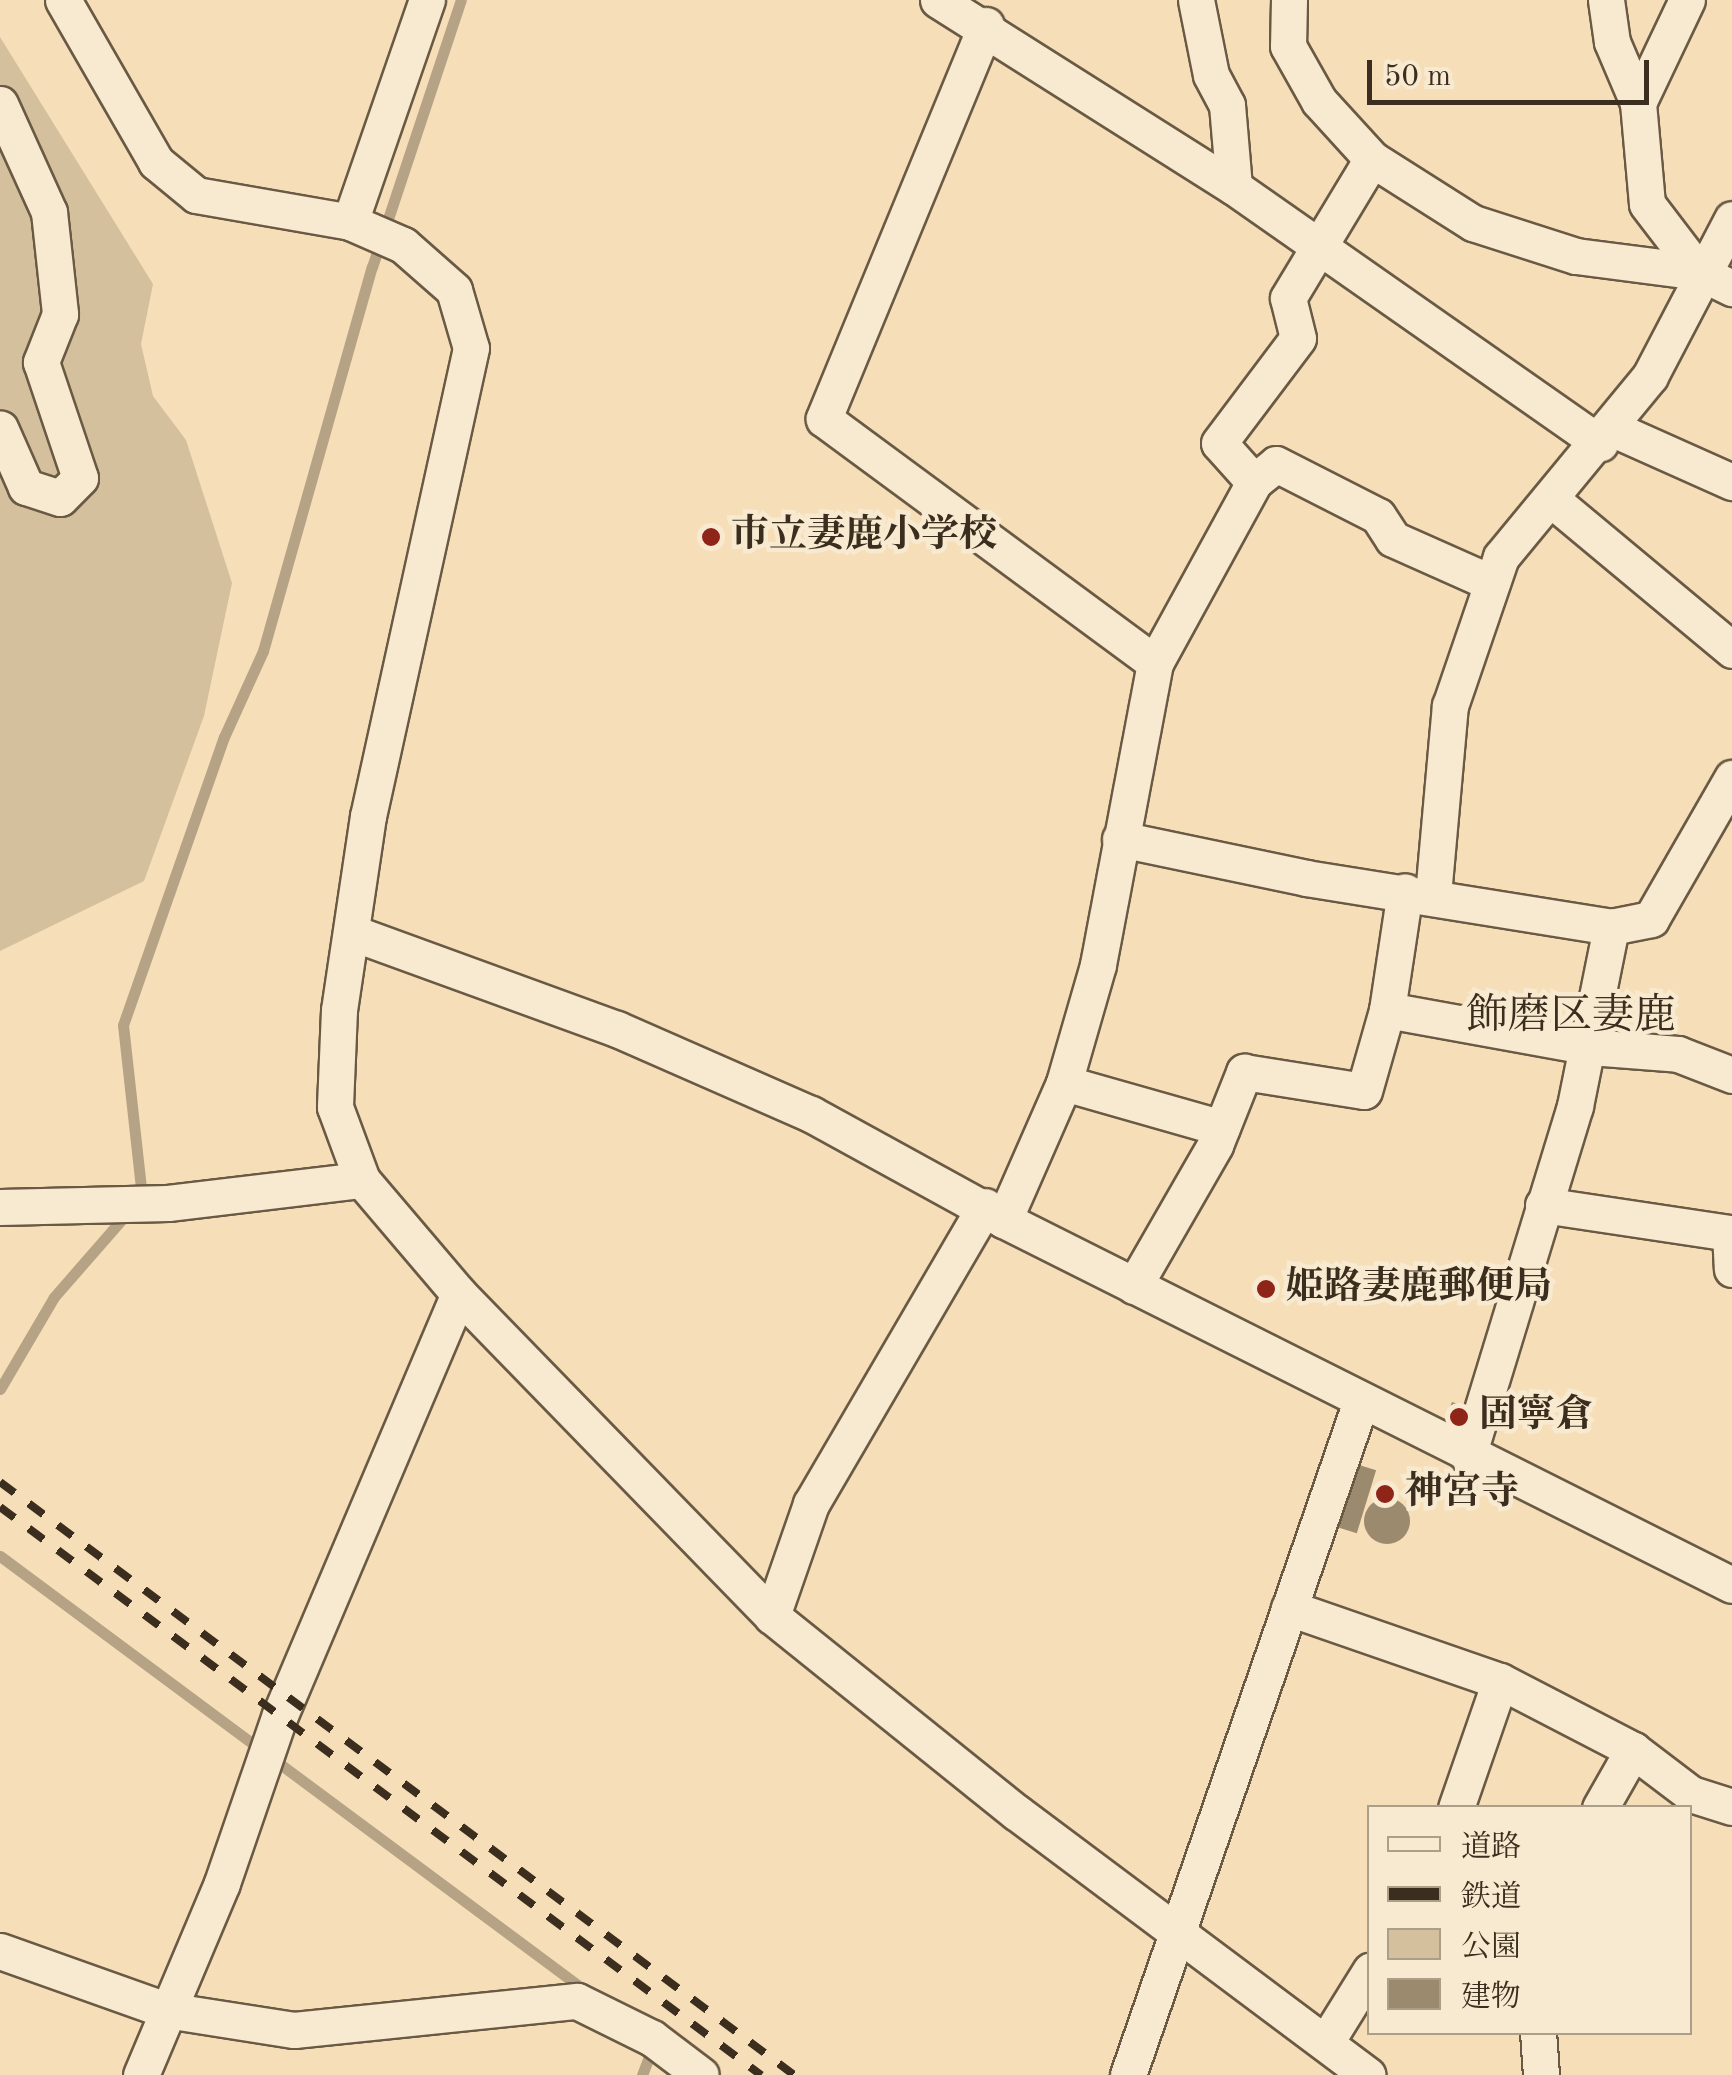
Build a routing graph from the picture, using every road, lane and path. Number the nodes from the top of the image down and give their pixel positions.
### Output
1 (64, 0) edge
2 (427, 0) edge
3 (938, 0) edge
4 (1196, 0) edge
5 (1289, 0) edge
6 (1606, 0) edge
7 (1687, 0) edge
8 (986, 25) junction
9 (1638, 103) junction
10 (0, 104) edge
11 (1372, 159) junction
12 (1234, 187) junction
13 (1732, 219) edge
14 (350, 222) junction
15 (1320, 248) junction
16 (1699, 272) junction
17 (1732, 288) edge
18 (0, 428) edge
19 (1606, 435) junction
20 (1254, 482) junction
21 (1732, 482) edge
22 (1551, 499) junction
23 (1492, 583) junction
24 (1732, 650) edge
25 (1155, 664) junction
26 (1732, 778) edge
27 (1120, 838) junction
28 (1419, 893) junction
29 (1611, 927) junction
30 (353, 933) junction
31 (1387, 1010) junction
32 (1590, 1047) junction
33 (1732, 1075) edge
34 (1064, 1083) junction
35 (1222, 1128) junction
36 (362, 1180) junction
37 (1544, 1204) junction
38 (0, 1208) edge
39 (994, 1213) junction
40 (1731, 1231) edge
41 (1732, 1269) edge
42 (1134, 1286) junction
43 (459, 1294) junction
44 (1360, 1401) junction
45 (1468, 1456) junction
46 (1732, 1585) edge
47 (1289, 1608) junction
48 (772, 1616) junction
49 (1500, 1681) junction
50 (1633, 1750) junction
51 (1457, 1805) edge
52 (1602, 1805) edge
53 (1732, 1808) edge
54 (1176, 1925) junction
55 (0, 1951) edge
56 (1367, 1975) edge
57 (166, 2010) junction
58 (1538, 2035) edge
59 (1326, 2042) junction
60 (141, 2075) edge
61 (702, 2075) edge
62 (1128, 2075) edge
63 (1368, 2075) edge
64 (1540, 2075) edge

1 - 14 street
2 - 14 street
3 - 8 street
4 - 12 street
5 - 11 street
6 - 9 street
7 - 9 street
8 - 12 street
8 - 25 street
9 - 16 street
10 - 18 street
11 - 15 street
11 - 16 street
12 - 15 street
13 - 16 street
14 - 30 street
15 - 19 street
15 - 20 street
16 - 17 street
16 - 19 street
19 - 21 street
19 - 22 street
20 - 23 street
20 - 25 street
22 - 23 street
22 - 24 street
23 - 28 street
25 - 27 street
26 - 29 street
27 - 28 street
27 - 34 street
28 - 29 street
28 - 31 street
29 - 32 street
30 - 36 street
30 - 39 street
31 - 32 street
31 - 35 street
32 - 33 street
32 - 37 street
34 - 35 street
34 - 39 street
35 - 42 street
36 - 38 street
36 - 43 street
37 - 40 street
37 - 45 street
39 - 42 street
39 - 48 street
40 - 41 street
42 - 44 street
43 - 48 street
43 - 57 street
44 - 45 street
44 - 47 street
45 - 46 street
47 - 49 street
47 - 54 street
48 - 54 street
49 - 50 street
49 - 51 street
50 - 52 street
50 - 53 street
54 - 59 street
54 - 62 street
55 - 57 street
56 - 59 street
57 - 60 street
57 - 61 street
58 - 64 street
59 - 63 street

